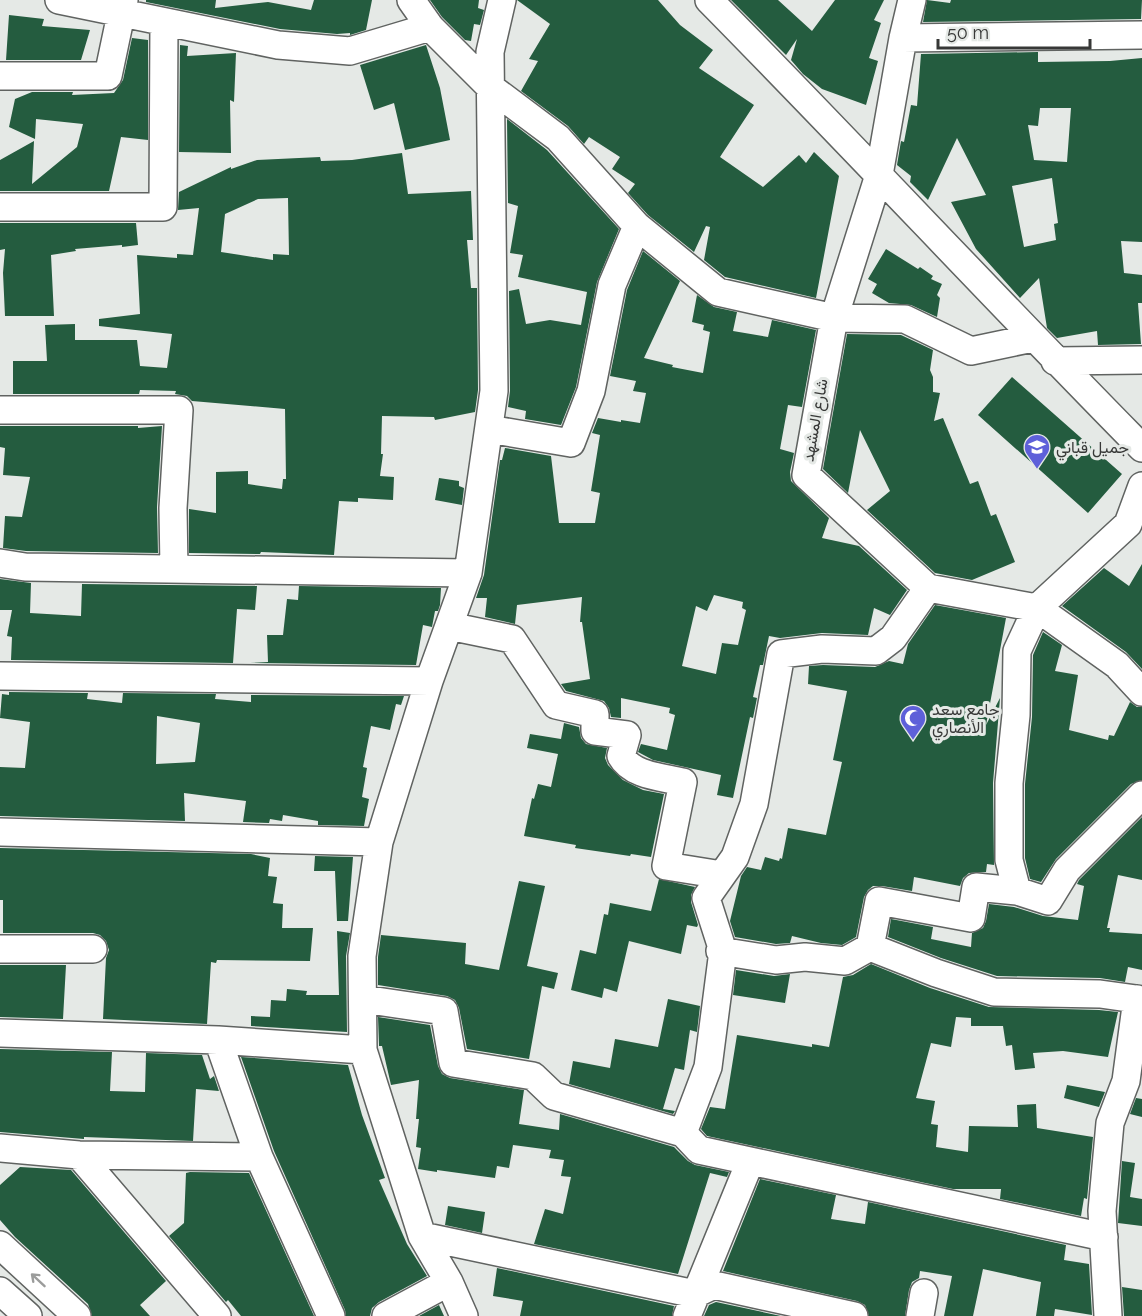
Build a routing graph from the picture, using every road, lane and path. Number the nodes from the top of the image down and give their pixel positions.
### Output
1 (59, 0) edge
2 (411, 0) edge
3 (502, 0) edge
4 (709, 0) edge
5 (912, 0) edge
6 (123, 6) edge
7 (164, 22) junction
8 (430, 27) junction
9 (1142, 35) edge
10 (903, 38) junction
11 (0, 76) edge
12 (490, 87) junction
13 (879, 175) junction
14 (0, 207) edge
15 (637, 226) junction
16 (834, 318) junction
17 (1033, 338) junction
18 (1142, 360) edge
19 (1055, 361) junction
20 (0, 410) edge
21 (489, 429) junction
22 (1142, 448) edge
23 (1142, 486) edge
24 (0, 563) edge
25 (174, 569) junction
26 (468, 573) junction
27 (928, 588) junction
28 (1037, 608) junction
29 (449, 626) junction
30 (0, 676) edge
31 (429, 681) junction
32 (1142, 692) edge
33 (1142, 795) edge
34 (0, 832) edge
35 (379, 842) junction
36 (722, 875) junction
37 (1017, 891) junction
38 (870, 947) junction
39 (0, 949) edge
40 (93, 949) dead end
41 (722, 951) junction
42 (363, 999) junction
43 (1140, 1000) edge
44 (0, 1033) edge
45 (218, 1040) junction
46 (363, 1050) junction
47 (683, 1133) junction
48 (0, 1148) edge
49 (80, 1155) junction
50 (259, 1157) junction
51 (750, 1162) junction
52 (422, 1236) junction
53 (1104, 1237) junction
54 (0, 1245) edge
55 (449, 1282) junction
56 (0, 1291) edge
57 (691, 1305) edge
58 (28, 1316) edge
59 (77, 1316) edge
60 (217, 1316) edge
61 (332, 1316) edge
62 (386, 1316) edge
63 (464, 1316) edge
64 (854, 1316) edge
65 (1108, 1316) edge

1 - 6 street
2 - 8 street
3 - 12 street
4 - 13 street
5 - 10 street, شارع المشهد
6 - 7 street
6 - 11 street
7 - 8 street
7 - 14 street
8 - 12 street
9 - 10 street
10 - 13 street, شارع المشهد
12 - 15 street
12 - 21 street
13 - 16 street, شارع المشهد
13 - 17 street
15 - 16 street
15 - 21 street
16 - 17 street
16 - 27 street, شارع المشهد
17 - 19 street
18 - 19 street
19 - 22 street
20 - 25 street
21 - 26 street
23 - 28 street
24 - 25 street
25 - 26 street
26 - 29 street
27 - 28 street
27 - 36 street
28 - 32 street
28 - 37 street
29 - 31 street
29 - 36 street
30 - 31 street
31 - 35 street
33 - 37 street
34 - 35 street
35 - 42 street
36 - 41 street
37 - 38 street
38 - 41 street
38 - 43 street
39 - 40 street
41 - 47 street
42 - 46 street
42 - 47 street
43 - 53 street
44 - 45 street
45 - 46 street
45 - 50 street
46 - 52 street
47 - 51 street
48 - 49 street
49 - 50 street
49 - 60 street
50 - 61 street
51 - 53 street
51 - 57 street
52 - 55 street
52 - 57 street
53 - 65 street
59 -> 54 street
55 - 62 street
55 - 63 street
56 - 58 street
57 - 64 street

